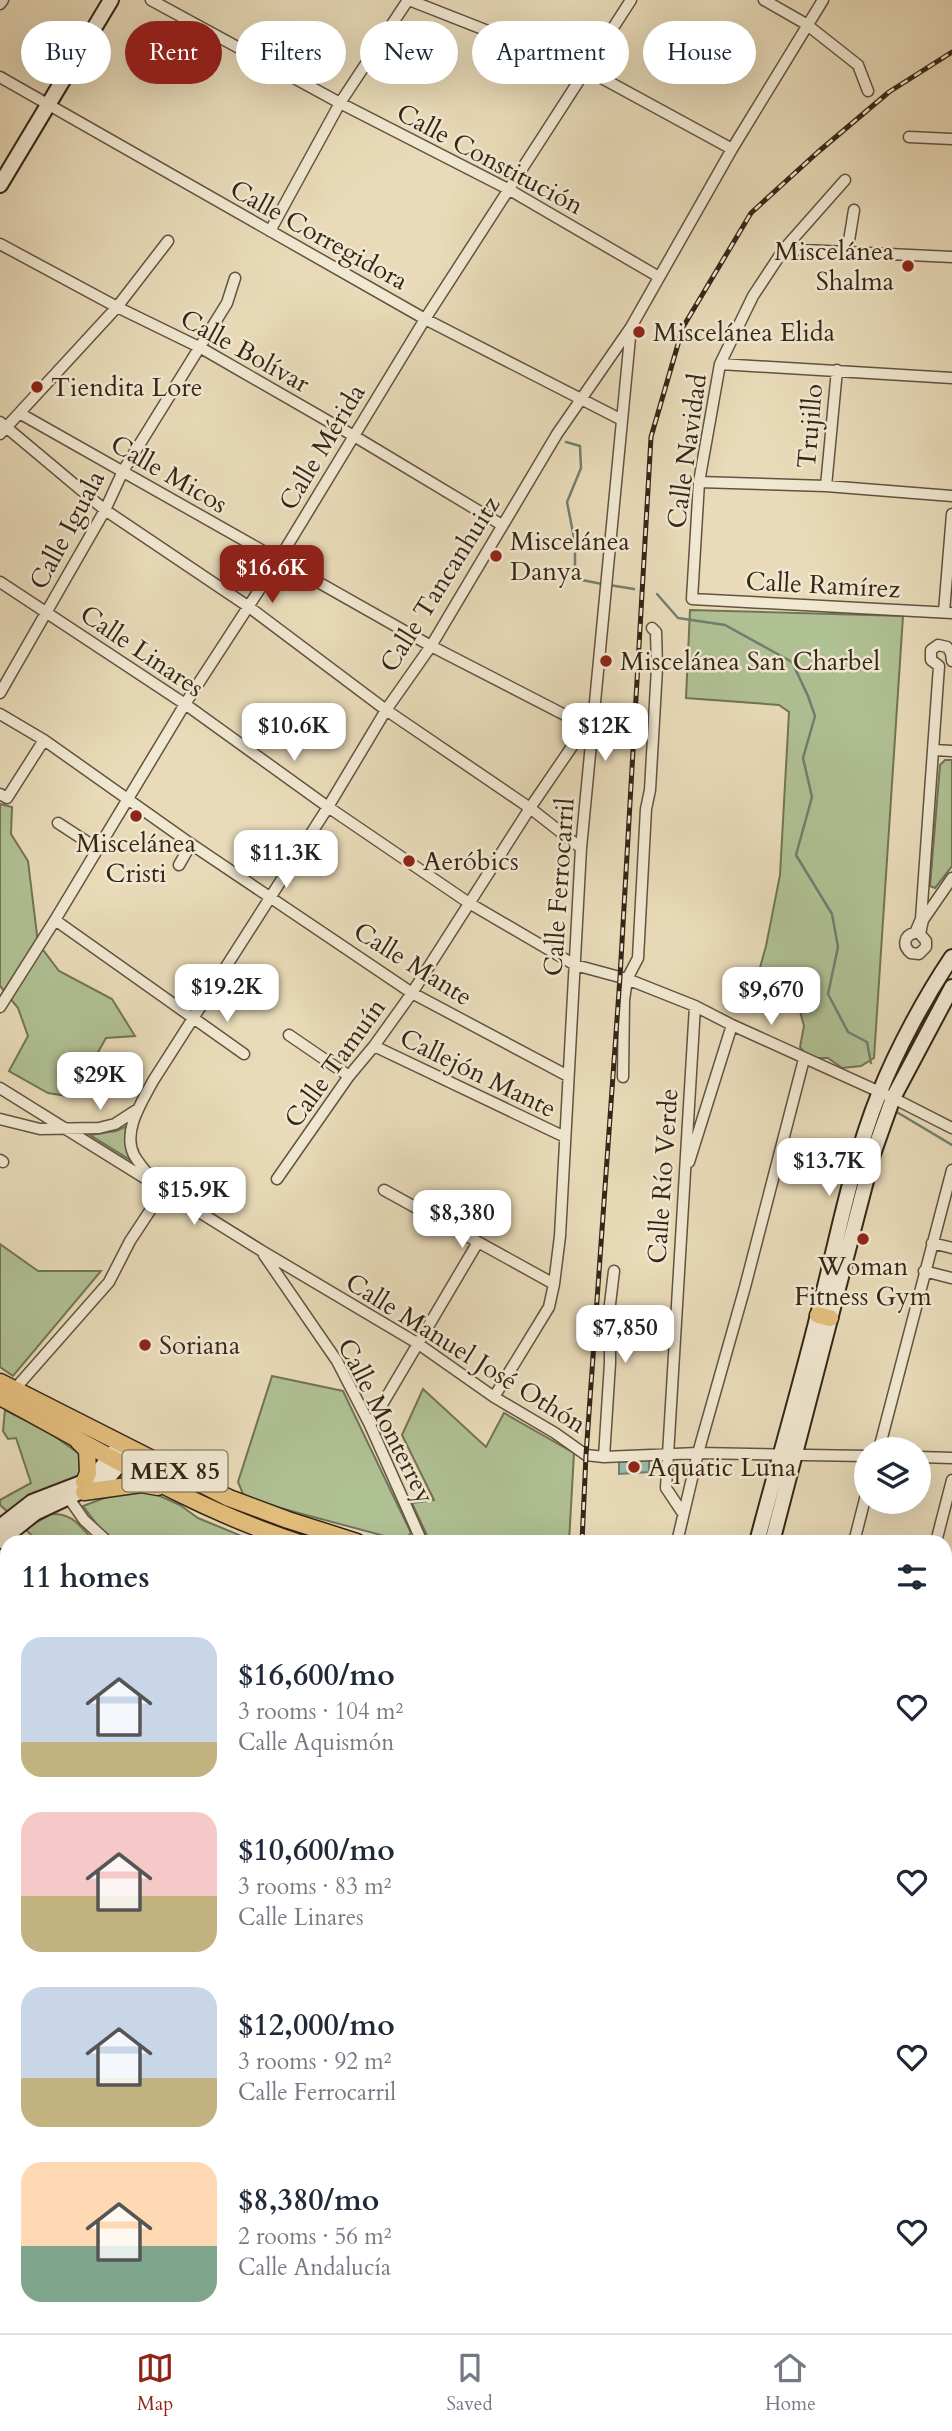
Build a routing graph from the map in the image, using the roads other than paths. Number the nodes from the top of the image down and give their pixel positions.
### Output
1 (111, 0) edge
2 (151, 0) edge
3 (409, 0) edge
4 (631, 0) edge
5 (764, 0) edge
6 (823, 0) edge
7 (618, 21) edge
8 (806, 24) junction
9 (472, 25) edge
10 (0, 77) edge
11 (578, 84) edge
12 (613, 84) edge
13 (868, 91) dead end
14 (340, 103) junction
15 (49, 106) junction
16 (909, 137) dead end
17 (952, 139) edge
18 (732, 149) junction
19 (845, 180) dead end
20 (0, 185) edge
21 (508, 189) junction
22 (854, 210) dead end
23 (270, 232) junction
24 (168, 241) dead end
25 (0, 244) edge
26 (784, 249) junction
27 (846, 253) junction
28 (952, 257) edge
29 (659, 277) junction
30 (235, 278) dead end
31 (117, 307) junction
32 (425, 319) junction
33 (631, 327) junction
34 (201, 348) junction
35 (720, 364) junction
36 (837, 370) junction
37 (952, 378) edge
38 (581, 399) junction
39 (21, 414) junction
40 (622, 420) junction
41 (2, 428) edge
42 (354, 436) junction
43 (123, 471) junction
44 (699, 482) junction
45 (826, 486) junction
46 (952, 496) edge
47 (105, 510) junction
48 (952, 514) edge
49 (502, 525) junction
50 (278, 561) junction
51 (0, 582) edge
52 (692, 599) joint
53 (249, 607) junction
54 (47, 611) junction
55 (948, 613) edge
56 (652, 628) dead end
57 (431, 646) junction
58 (952, 662) edge
59 (0, 693) edge
60 (185, 705) junction
61 (386, 710) junction
62 (0, 714) edge
63 (592, 729) junction
64 (44, 740) junction
65 (934, 750) junction
66 (952, 751) edge
67 (4, 796) edge
68 (128, 800) junction
69 (328, 807) junction
70 (530, 808) junction
71 (58, 823) dead end
72 (191, 844) junction
73 (582, 848) junction
74 (98, 849) junction
75 (179, 864) dead end
76 (952, 878) edge
77 (271, 897) junction
78 (469, 903) junction
79 (55, 920) junction
80 (952, 957) edge
81 (575, 965) junction
82 (627, 979) junction
83 (937, 980) junction
84 (952, 987) edge
85 (412, 993) junction
86 (695, 1006) junction
87 (0, 1007) edge
88 (192, 1019) junction
89 (732, 1025) junction
90 (289, 1035) dead end
91 (374, 1046) junction
92 (244, 1054) dead end
93 (804, 1059) junction
94 (349, 1076) junction
95 (568, 1076) junction
96 (622, 1077) dead end
97 (0, 1088) edge
98 (886, 1096) junction
99 (139, 1109) junction
100 (0, 1119) edge
101 (952, 1128) edge
102 (66, 1129) junction
103 (565, 1137) junction
104 (952, 1170) edge
105 (276, 1179) dead end
106 (684, 1179) junction
107 (384, 1190) dead end
108 (163, 1191) junction
109 (478, 1242) junction
110 (932, 1243) junction
111 (952, 1248) edge
112 (262, 1251) junction
113 (614, 1270) dead end
114 (924, 1271) junction
115 (951, 1278) edge
116 (554, 1284) junction
117 (417, 1343) junction
118 (5, 1392) edge
119 (494, 1397) junction
120 (370, 1425) junction
121 (882, 1437) edge
122 (76, 1439) junction
123 (126, 1447) junction
124 (698, 1453) junction
125 (668, 1454) junction
126 (787, 1455) junction
127 (854, 1456) edge
128 (604, 1457) junction
129 (931, 1457) edge
130 (952, 1458) edge
131 (116, 1461) junction
132 (952, 1480) edge
133 (84, 1487) junction
134 (167, 1488) junction
135 (68, 1497) junction
136 (682, 1512) junction
137 (861, 1514) edge
138 (0, 1527) edge
139 (8, 1535) edge
140 (101, 1535) edge
141 (275, 1535) edge
142 (335, 1535) edge
143 (419, 1535) edge
144 (678, 1535) edge
145 (759, 1535) edge
146 (773, 1535) edge
147 (855, 1535) edge
148 (938, 1535) edge

1 - 15 main road
2 - 14 street, Calle Constitución
3 - 9 street
3 - 14 street
4 - 7 street, Calle Mérida
5 - 8 street
6 - 8 street, Calle Tancanhuitz
8 - 13 street
8 - 18 street, Calle Tancanhuitz
10 - 15 street, Calle Corregidora
11 - 21 street, Calle Mérida
12 - 18 street
14 - 21 street, Calle Constitución
14 - 23 street
15 - 20 main road
15 - 23 street, Calle Corregidora
16 - 17 street
18 - 29 street, Calle Tancanhuitz
19 - 26 street, Calle Navidad
21 - 29 street, Calle Constitución
21 - 32 street, Calle Mérida
22 - 27 street
23 - 32 street, Calle Corregidora
24 - 31 street
25 - 31 street, Calle Bolívar
26 - 27 street
26 - 35 street, Calle Navidad
27 - 28 street
29 - 33 street, Calle Tancanhuitz
30 - 34 street, Calle Iguala
31 - 34 street, Calle Bolívar
31 - 39 street
32 - 38 street, Calle Corregidora
32 - 42 street, Calle Mérida
33 - 38 street, Calle Tancanhuitz
33 - 40 street, Calle Ferrocarril
34 - 42 street, Calle Bolívar
34 - 43 street, Calle Iguala
35 - 36 street
35 - 44 street, Calle Navidad
36 - 37 street
36 - 45 street, Trujillo
38 - 40 street, Calle Corregidora
38 - 49 street, Calle Tancanhuitz
39 - 41 street
39 - 43 street, Calle Micos
40 - 63 street, Calle Ferrocarril
41 - 47 street
42 - 49 street, Calle Bolívar
42 - 50 street, Calle Mérida
43 - 47 street, Calle Iguala
43 - 50 street, Calle Micos
44 - 45 street
44 - 52 street, Calle Navidad
45 - 46 street
47 - 53 street
47 - 54 street, Calle Iguala
48 - 55 street
49 - 57 street, Calle Tancanhuitz
50 - 53 street, Calle Mérida
50 - 57 street, Calle Micos
51 - 54 street, Calle Linares
52 - 55 street, Calle Ramírez
53 - 60 street, Calle Mérida
53 - 61 street
54 - 59 street, Calle Iguala
54 - 60 street, Calle Linares
56 - 82 street
57 - 61 street, Calle Tancanhuitz
57 - 63 street, Calle Micos
58 - 65 street
60 - 68 street, Calle Mérida
60 - 69 street, Calle Linares
61 - 69 street, Calle Tancanhuitz
61 - 70 street
62 - 64 street, Calle Mante
63 - 70 street, Calle Tamuín
63 - 73 street, Calle Ferrocarril
64 - 67 street
64 - 68 street, Calle Mante
65 - 66 street
65 - 76 street
68 - 72 street, Calle Mante
68 - 74 street, Calle Mérida
69 - 77 street, Calle Tancanhuitz
69 - 78 street, Calle Linares
70 - 73 street
70 - 78 street, Calle Tamuín
71 - 74 street
72 - 75 street
72 - 77 street, Calle Mante
73 - 81 street, Calle Ferrocarril
74 - 79 street, Calle Mérida
77 - 85 street, Calle Mante
77 - 88 street, Calle Tancanhuitz
78 - 81 street, Calle Linares
78 - 85 street, Calle Tamuín
79 - 87 street, Calle Mérida
79 - 88 street
80 - 83 main road
81 - 82 street, Calle Linares
81 - 95 street, Calle Ferrocarril
82 - 86 street, Calle Linares
82 - 96 street
83 - 84 street
83 - 98 main road
84 - 98 main road
85 - 91 street, Calle Tamuín
85 - 95 street, Calle Mante
86 - 89 street, Calle Linares
86 - 106 street, Calle Río Verde
88 - 92 street
88 - 99 street, Calle Tancanhuitz
89 - 93 street, Calle Linares
89 - 106 street
90 - 94 street
91 - 94 street, Calle Tamuín
91 - 103 street, Callejón Mante
93 - 98 street, Calle Linares
93 - 124 street
94 - 105 street, Calle Tamuín
95 - 103 street, Calle Ferrocarril
97 - 102 street, Calle Manuel José Othón
98 - 101 street, Calle Linares
98 - 126 main road
99 - 102 street
99 - 108 street, Calle Tancanhuitz
100 - 102 street
102 - 108 street, Calle Manuel José Othón
103 - 116 street, Calle Ferrocarril
104 - 110 street
106 - 125 street, Calle Río Verde
107 - 109 street
108 - 112 street, Calle Manuel José Othón
108 - 118 street
109 - 116 street
109 - 117 street
110 - 111 street
110 - 114 street
112 - 117 street, Calle Manuel José Othón
112 - 120 street, Calle Monterrey
113 - 128 street
114 - 115 street
114 - 121 street
116 - 119 street, Calle Ferrocarril
117 - 119 street, Calle Manuel José Othón
117 - 120 street
118 - 122 main road, MEX 85
118 - 123 main road, MEX 85
119 - 128 street, Calle Manuel José Othón
120 - 143 street, Calle Monterrey
122 - 131 main road, MEX 85
122 - 133 main road
123 - 131 main road
123 - 142 main road, MEX 85
124 - 125 street, Calle Manuel José Othón
124 - 126 street, Calle Manuel José Othón
124 - 136 street
125 - 128 street, Calle Manuel José Othón
125 - 136 street, Calle Río Verde
126 - 127 street, Calle Manuel José Othón
126 - 145 main road
126 - 146 main road
129 - 130 street
131 - 133 main road
131 - 134 main road, MEX 85
132 - 148 street
133 - 134 main road
133 - 135 main road
133 - 138 main road
134 - 141 main road, MEX 85
135 - 139 main road
135 - 140 street
136 - 144 street
137 - 147 street

